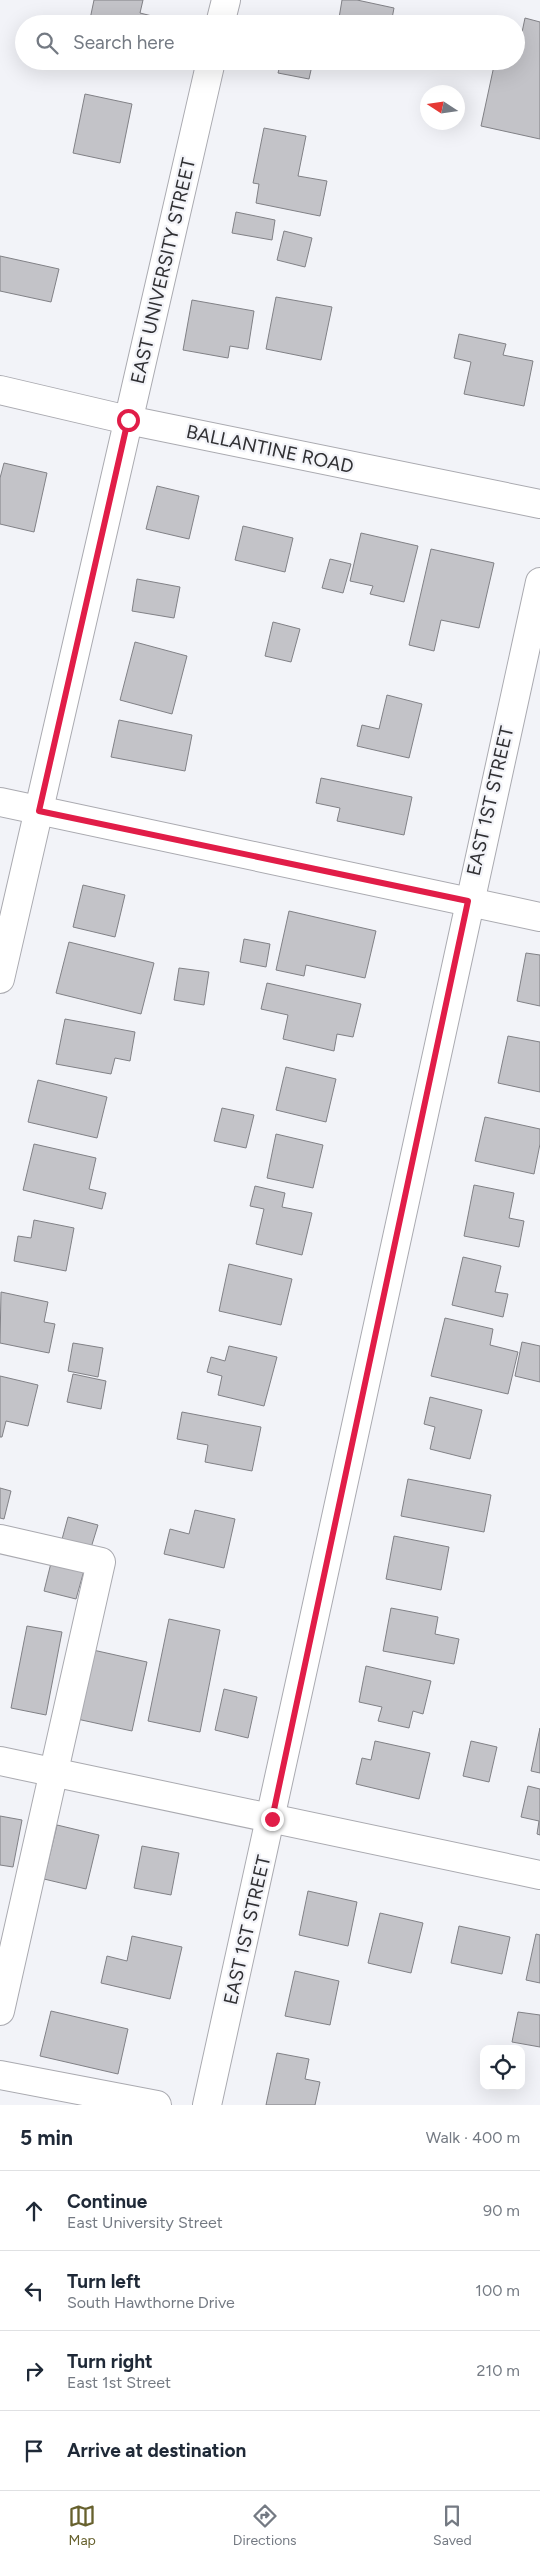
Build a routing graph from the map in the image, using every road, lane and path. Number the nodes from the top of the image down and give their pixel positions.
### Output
1 (226, 0) edge
2 (222, 15) edge
3 (209, 70) edge
4 (0, 390) edge
5 (128, 420) junction
6 (540, 504) edge
7 (540, 582) edge
8 (0, 802) edge
9 (39, 811) junction
10 (468, 901) junction
11 (540, 917) edge
12 (0, 979) edge
13 (0, 1539) edge
14 (0, 1760) edge
15 (53, 1771) junction
16 (272, 1819) junction
17 (540, 1875) edge
18 (0, 2012) edge
19 (0, 2075) edge
20 (158, 2105) edge
21 (208, 2105) edge

1 - 2 street
3 - 5 street, EAST UNIVERSITY STREET
4 - 5 street, BALLANTINE ROAD
5 - 6 street, BALLANTINE ROAD
5 - 9 street, EAST UNIVERSITY STREET
7 - 10 street, EAST 1ST STREET
8 - 9 street
9 - 10 street
9 - 12 street, EAST UNIVERSITY STREET
10 - 11 street
10 - 16 street, EAST 1ST STREET
13 - 15 street
14 - 15 street
15 - 16 street
15 - 18 street
16 - 17 street
16 - 21 street, EAST 1ST STREET
19 - 20 street

